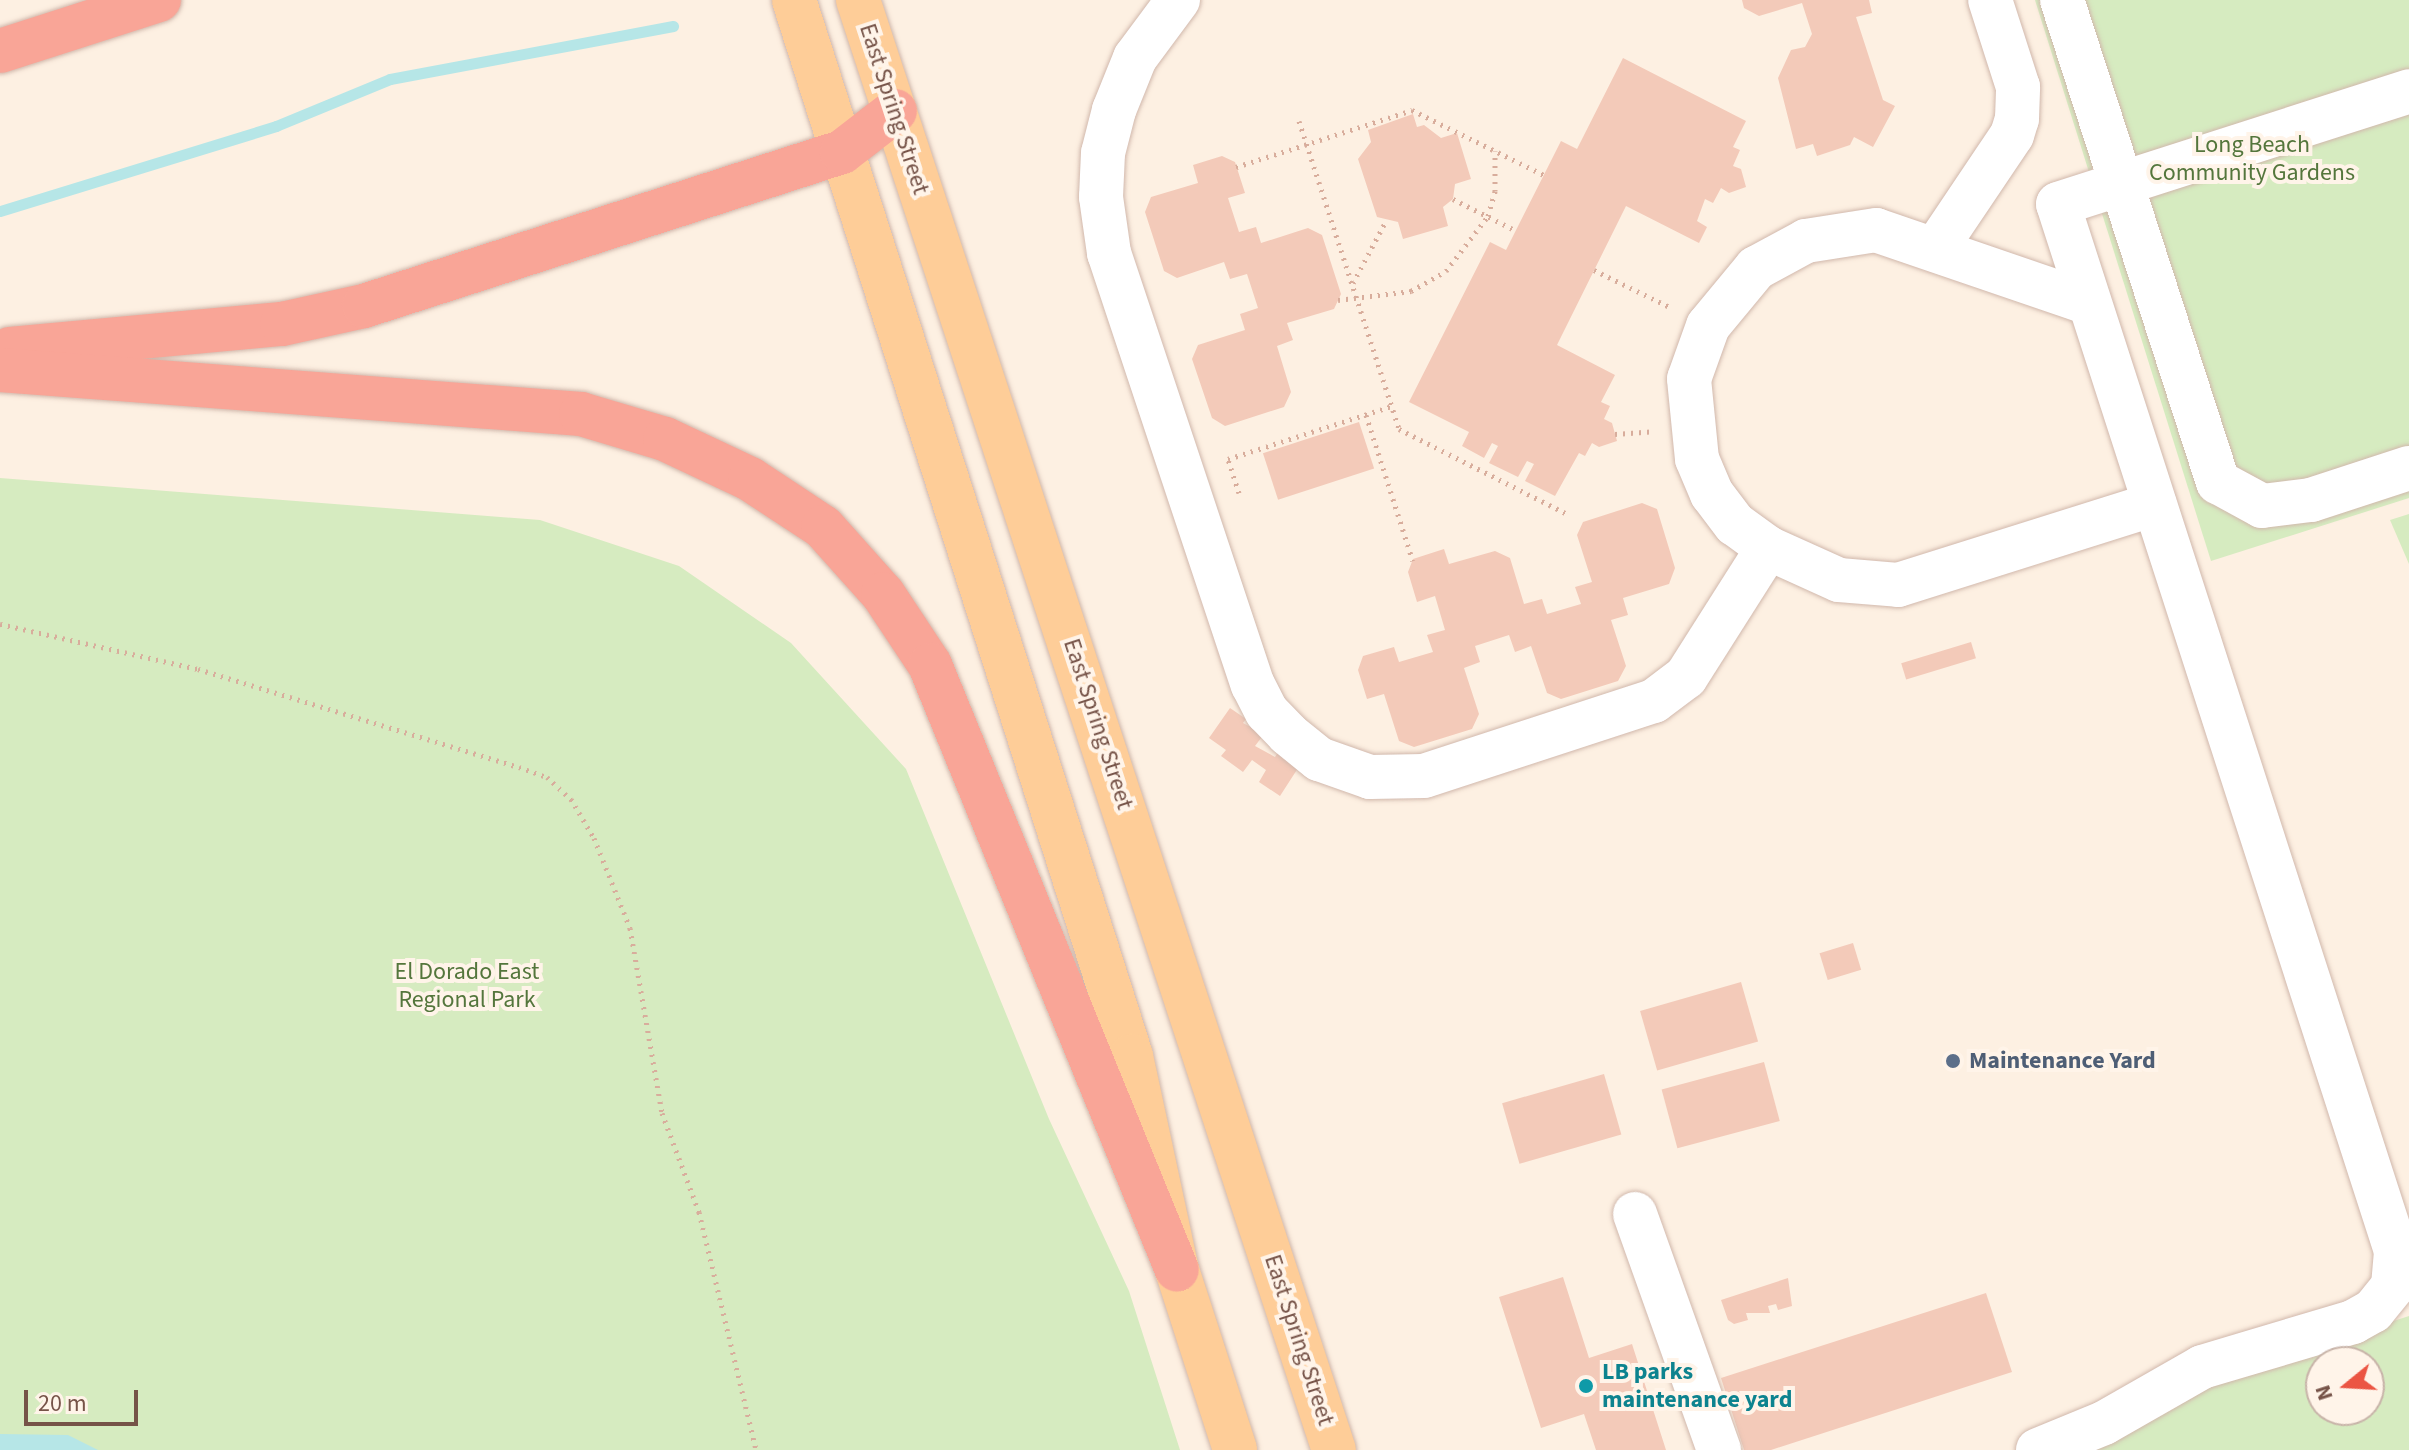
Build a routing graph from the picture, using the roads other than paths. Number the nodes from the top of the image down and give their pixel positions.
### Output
1 (159, 0) edge
2 (794, 0) edge
3 (858, 0) edge
4 (1178, 0) edge
5 (1990, 0) edge
6 (2062, 0) edge
7 (0, 51) edge
8 (2409, 91) edge
9 (895, 111) junction
10 (842, 152) junction
11 (2121, 184) junction
12 (1936, 248) junction
13 (2089, 303) junction
14 (0, 350) edge
15 (0, 370) edge
16 (2409, 468) edge
17 (2155, 504) junction
18 (1768, 548) junction
19 (1635, 1214) dead end
20 (1177, 1270) junction
21 (1235, 1450) edge
22 (1334, 1450) edge
23 (1719, 1450) edge
24 (2038, 1450) edge

1 - 7 highway
2 - 10 main road
3 - 9 main road, East Spring Street
4 - 18 lane
5 - 12 lane
6 - 11 lane
8 - 11 lane
9 - 10 highway
9 - 22 main road, East Spring Street
10 - 14 highway
10 - 20 main road
11 - 13 lane
11 - 16 lane
12 - 13 lane
12 - 18 lane
13 - 17 lane
15 - 20 highway
17 - 18 lane
17 - 24 lane
19 - 23 lane
20 - 21 main road

